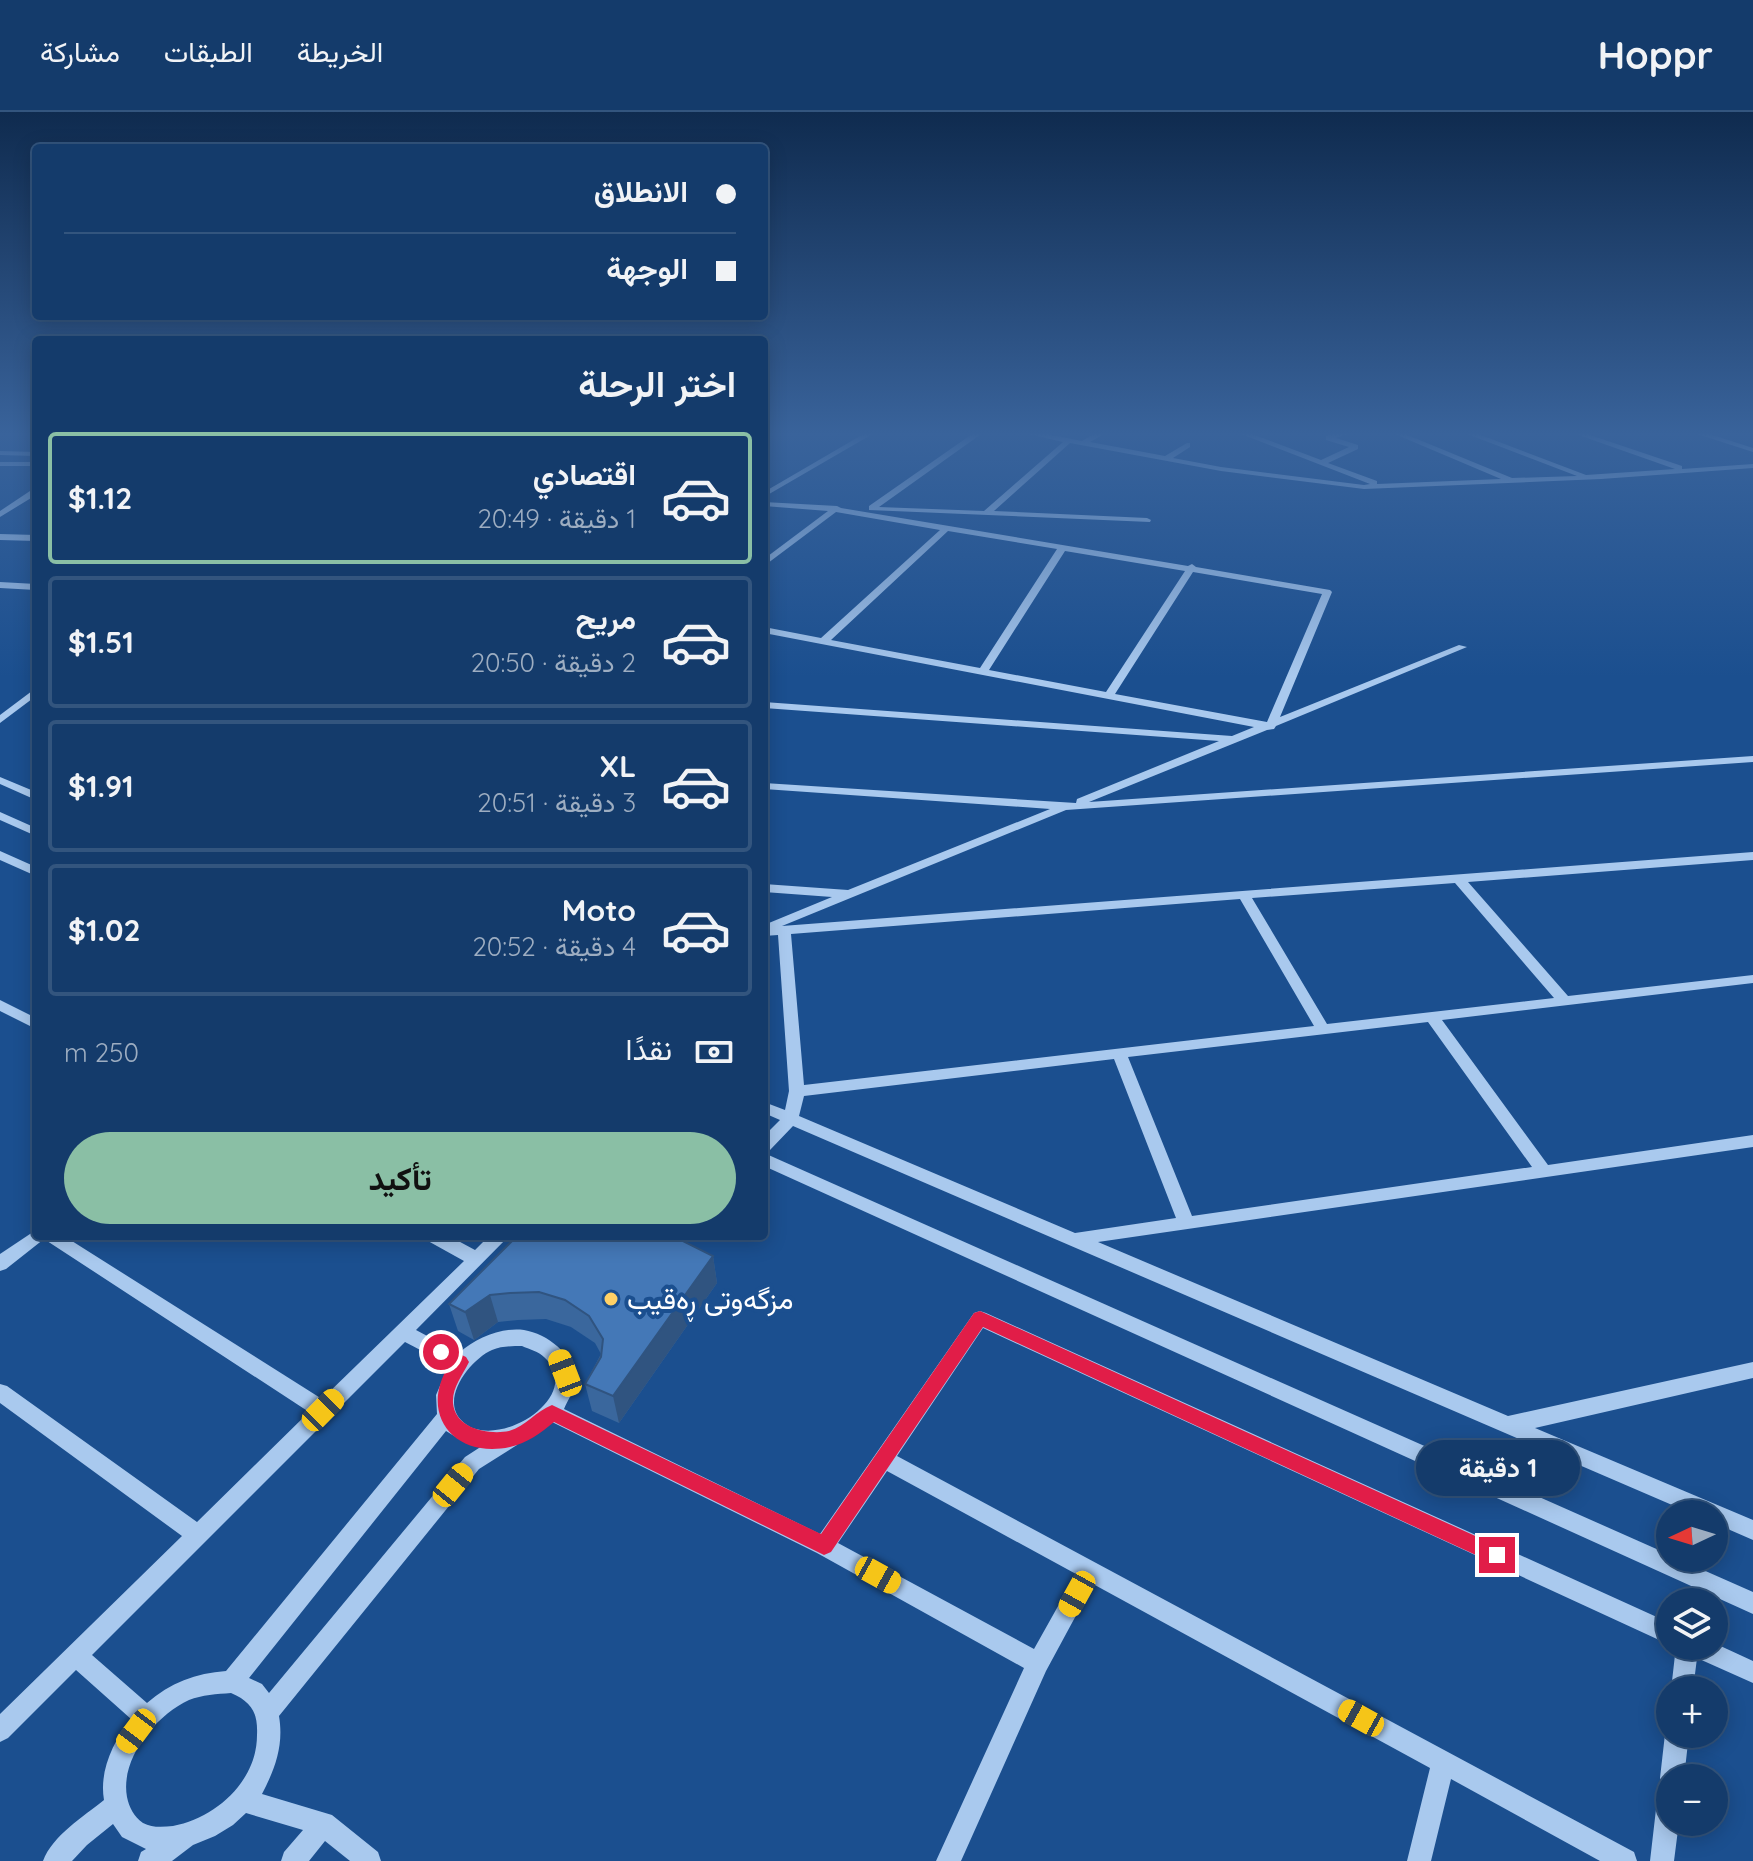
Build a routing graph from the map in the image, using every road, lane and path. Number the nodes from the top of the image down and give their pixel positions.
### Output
1 (830, 514) edge
2 (868, 514) edge
3 (1001, 514) edge
4 (1147, 520) dead end
5 (947, 528) junction
6 (0, 537) edge
7 (32, 538) edge
8 (1063, 547) junction
9 (768, 560) edge
10 (1192, 567) junction
11 (0, 585) edge
12 (32, 585) edge
13 (768, 631) edge
14 (824, 641) junction
15 (1462, 647) dead end
16 (983, 672) junction
17 (32, 694) edge
18 (1109, 696) junction
19 (768, 705) edge
20 (0, 720) edge
21 (1270, 727) junction
22 (1234, 739) junction
23 (1753, 759) edge
24 (0, 780) edge
25 (768, 786) edge
26 (32, 794) edge
27 (1067, 807) junction
28 (0, 816) edge
29 (32, 830) edge
30 (0, 855) edge
31 (1753, 856) edge
32 (32, 870) edge
33 (1457, 877) junction
34 (768, 888) edge
35 (851, 894) junction
36 (1243, 894) junction
37 (768, 928) edge
38 (768, 930) edge
39 (784, 930) junction
40 (1753, 979) edge
41 (1565, 1002) junction
42 (0, 1005) edge
43 (1432, 1017) junction
44 (32, 1022) edge
45 (1323, 1029) junction
46 (1119, 1054) junction
47 (797, 1091) junction
48 (768, 1109) edge
49 (791, 1118) junction
50 (1753, 1141) edge
51 (768, 1142) edge
52 (768, 1161) edge
53 (1544, 1171) junction
54 (1186, 1223) junction
55 (1073, 1239) junction
56 (32, 1240) edge
57 (57, 1240) edge
58 (441, 1240) edge
59 (496, 1240) edge
60 (476, 1259) junction
61 (0, 1264) edge
62 (403, 1332) junction
63 (460, 1362) junction
64 (1753, 1370) edge
65 (0, 1392) edge
66 (323, 1410) junction
67 (552, 1413) junction
68 (447, 1416) junction
69 (1508, 1425) junction
70 (510, 1439) junction
71 (883, 1459) junction
72 (1753, 1530) edge
73 (197, 1534) junction
74 (824, 1546) junction
75 (1089, 1571) junction
76 (1753, 1603) edge
77 (1656, 1628) edge
78 (75, 1655) junction
79 (1727, 1660) edge
80 (1038, 1663) junction
81 (1753, 1672) edge
82 (231, 1682) junction
83 (268, 1712) junction
84 (146, 1717) junction
85 (0, 1730) edge
86 (1443, 1763) junction
87 (242, 1800) junction
88 (116, 1806) junction
89 (323, 1824) junction
90 (1665, 1836) edge
91 (183, 1838) junction
92 (55, 1861) edge
93 (150, 1861) edge
94 (293, 1861) edge
95 (369, 1861) edge
96 (948, 1861) edge
97 (1419, 1861) edge
98 (1625, 1861) edge
99 (1662, 1861) edge

1 - 9 street
2 - 5 street
3 - 4 street
5 - 8 street
5 - 14 street
6 - 7 street
8 - 10 street
8 - 16 street
10 - 18 street
10 - 21 street
11 - 12 street
13 - 14 street
14 - 16 street
15 - 21 street
16 - 18 street
17 - 20 street
18 - 21 street
19 - 22 street
21 - 22 street
22 - 27 street
23 - 27 street
24 - 26 street
25 - 27 street
27 - 35 street
28 - 29 street
30 - 32 street
31 - 33 street
33 - 36 street
33 - 41 street
34 - 35 street
35 - 37 street
36 - 39 street
36 - 45 street
38 - 39 street
39 - 47 street
40 - 41 street
41 - 43 street
42 - 44 street
43 - 45 street
43 - 53 street
45 - 46 street
46 - 47 street
46 - 54 street
47 - 49 street
48 - 49 street
49 - 51 street
49 - 55 street
50 - 53 street
52 - 76 street
53 - 54 street
54 - 55 street
55 - 69 street
56 - 61 street
57 - 66 street
58 - 60 street
59 - 60 street
60 - 62 street
62 - 63 street
62 - 66 street
63 - 67 street
63 - 68 street
64 - 69 street
65 - 73 street
66 - 73 street
67 - 70 street
67 - 74 street
68 - 70 street
68 - 82 street
69 - 72 street
70 - 83 street
71 - 74 street
71 - 75 street
71 - 77 street
73 - 78 street
74 - 80 street
75 - 80 street
75 - 86 street
78 - 84 street
78 - 85 street
79 - 81 street
80 - 96 street
82 - 83 street
82 - 84 street
83 - 87 street
84 - 88 street
86 - 97 street
86 - 98 street
87 - 89 street
87 - 91 street
88 - 91 street
88 - 92 street
89 - 94 street
89 - 95 street
90 - 99 street
91 - 93 street

